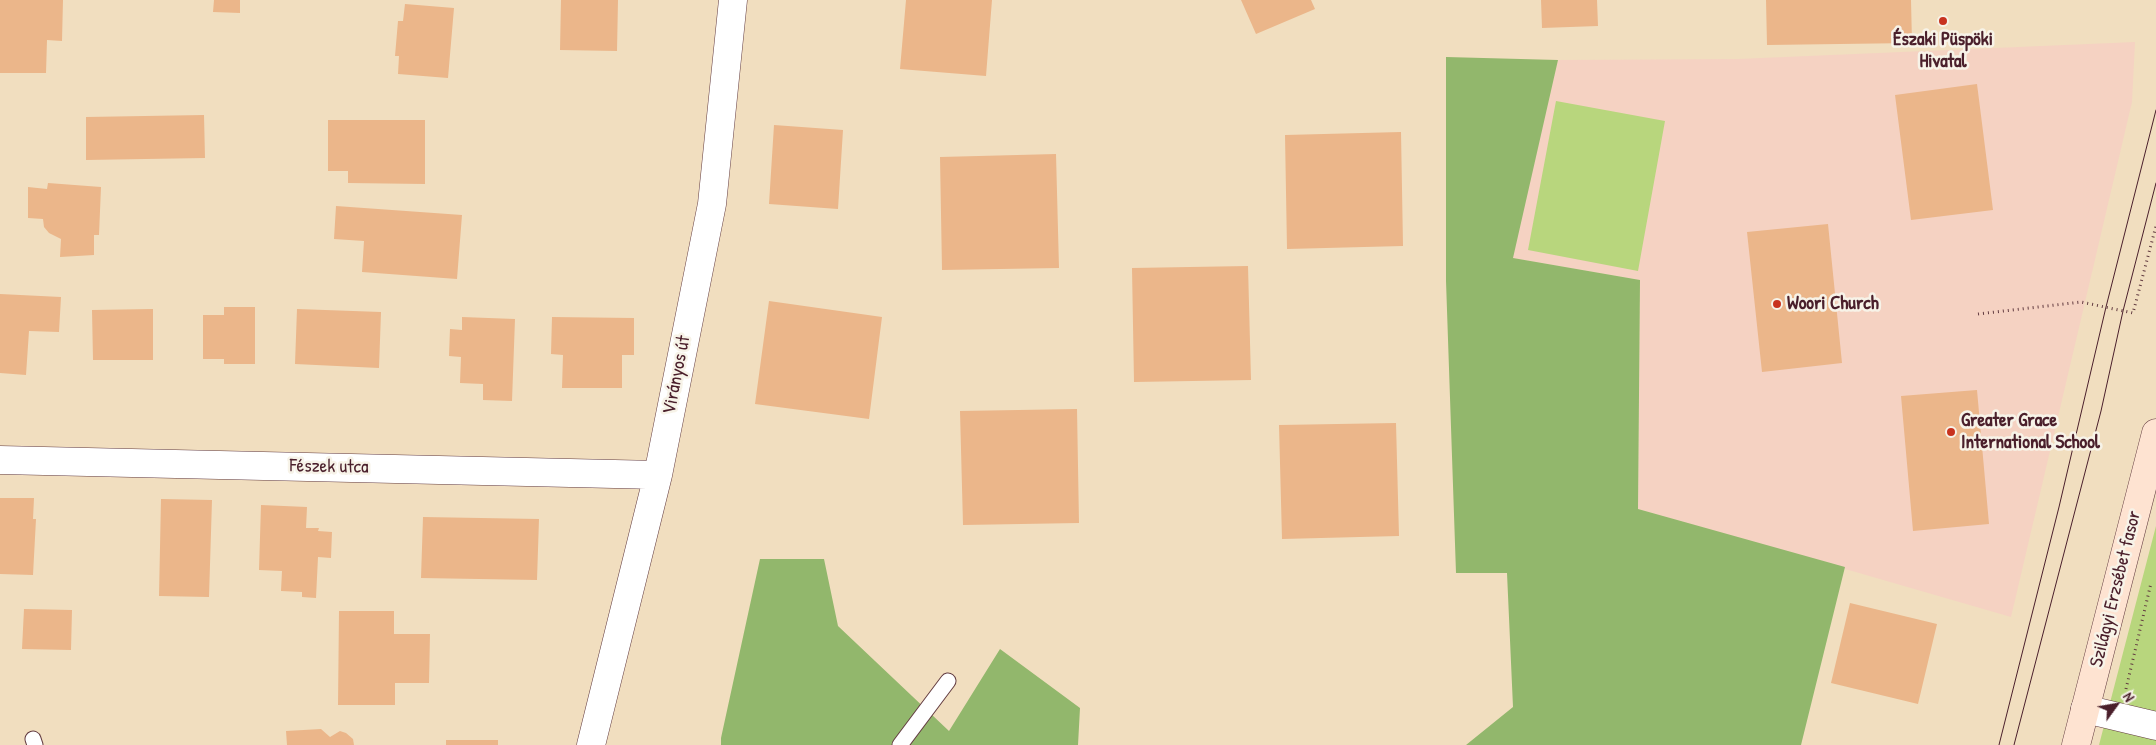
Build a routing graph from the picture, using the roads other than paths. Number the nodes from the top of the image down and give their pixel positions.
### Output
1 (733, 0) edge
2 (2156, 432) edge
3 (0, 460) edge
4 (658, 475) junction
5 (948, 681) dead end
6 (2086, 709) junction
7 (2156, 726) edge
8 (590, 745) edge
9 (900, 745) edge
10 (2076, 745) edge

1 - 4 street, Virányos út
2 - 6 main road, Szilágyi Erzsébet fasor
3 - 4 street, Fészek utca
4 - 8 street, Virányos út
5 - 9 lane
6 - 7 street
6 - 10 main road, Szilágyi Erzsébet fasor

